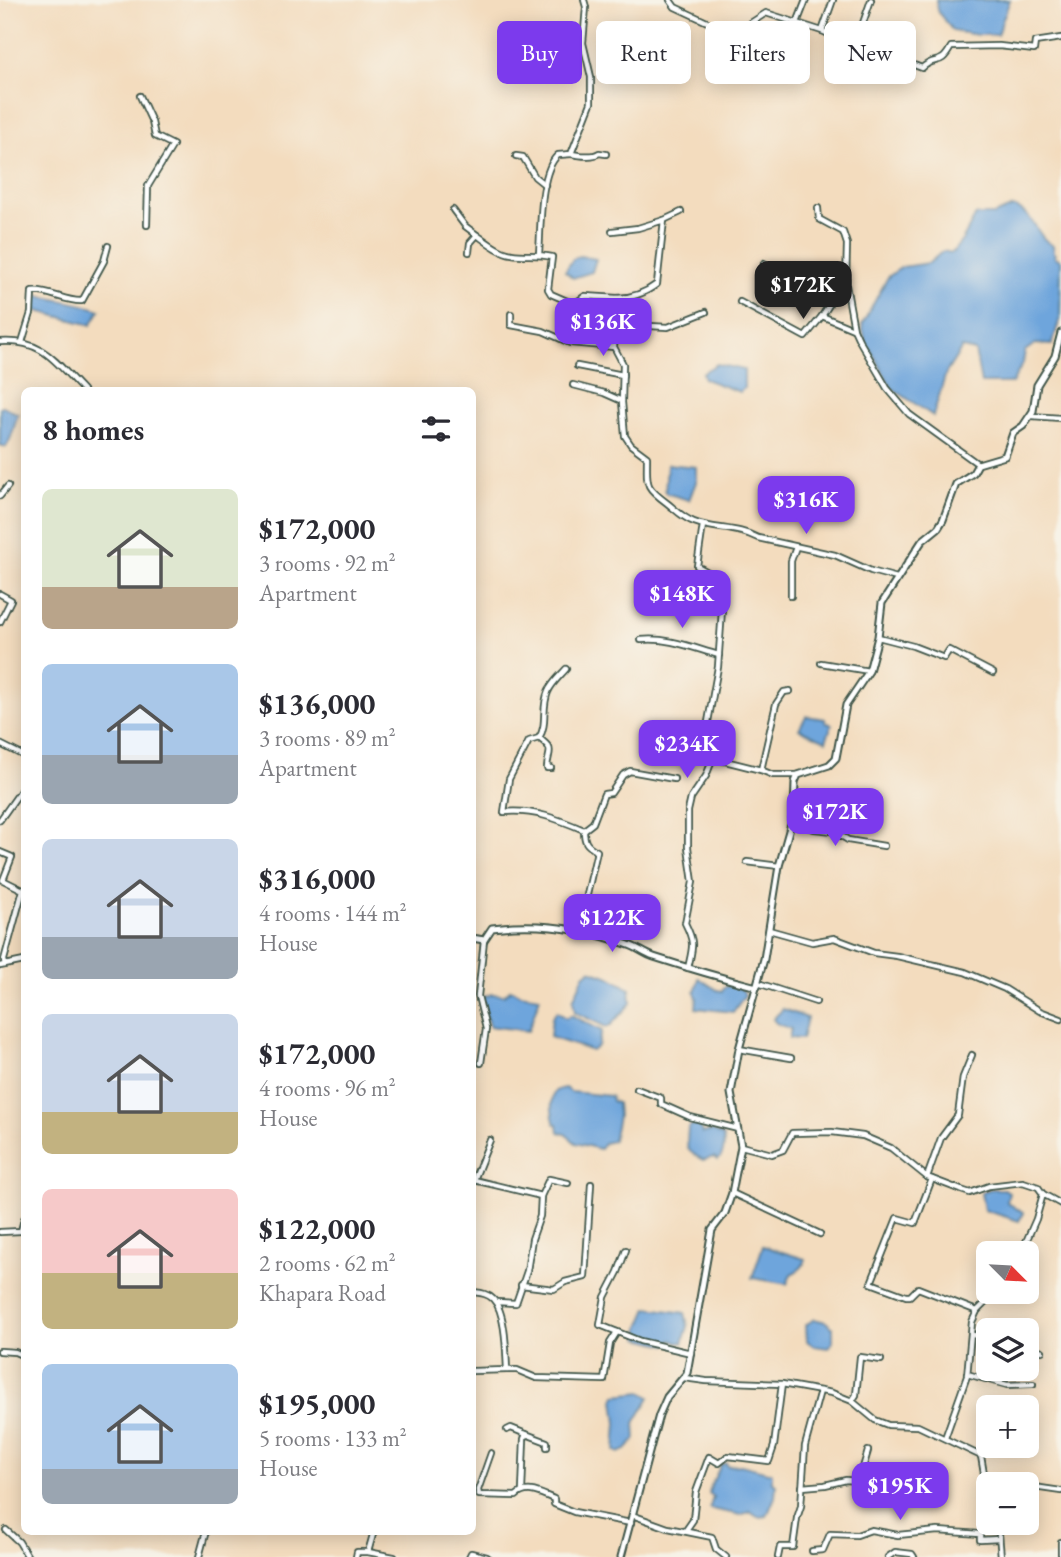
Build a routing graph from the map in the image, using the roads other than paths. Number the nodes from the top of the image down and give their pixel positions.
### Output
1 (584, 0) edge
2 (670, 0) edge
3 (806, 0) edge
4 (833, 0) edge
5 (871, 0) edge
6 (754, 21) edge
7 (791, 21) edge
8 (798, 21) edge
9 (864, 21) edge
10 (705, 22) edge
11 (810, 27) edge
12 (822, 31) joint
13 (1061, 38) edge
14 (916, 66) edge
15 (140, 96) dead end
16 (571, 154) junction
17 (606, 154) dead end
18 (516, 156) dead end
19 (545, 185) junction
20 (818, 208) dead end
21 (453, 210) dead end
22 (681, 212) dead end
23 (664, 220) junction
24 (147, 225) dead end
25 (612, 231) dead end
26 (477, 235) junction
27 (108, 246) dead end
28 (469, 253) dead end
29 (539, 254) junction
30 (764, 263) dead end
31 (617, 298) junction
32 (740, 302) dead end
33 (706, 312) dead end
34 (511, 314) dead end
35 (822, 316) junction
36 (613, 324) junction
37 (854, 329) junction
38 (1061, 334) edge
39 (0, 342) edge
40 (22, 342) junction
41 (614, 347) junction
42 (1058, 357) edge
43 (577, 366) dead end
44 (622, 375) junction
45 (573, 385) dead end
46 (80, 387) edge
47 (622, 402) junction
48 (1031, 416) junction
49 (1061, 418) edge
50 (978, 464) junction
51 (8, 486) dead end
52 (0, 496) edge
53 (703, 525) junction
54 (796, 547) junction
55 (897, 578) junction
56 (0, 594) edge
57 (791, 596) dead end
58 (0, 622) edge
59 (878, 637) junction
60 (641, 640) dead end
61 (719, 654) junction
62 (821, 663) dead end
63 (566, 669) dead end
64 (869, 671) junction
65 (993, 673) dead end
66 (790, 691) dead end
67 (539, 738) junction
68 (0, 744) edge
69 (21, 754) edge
70 (713, 758) junction
71 (551, 768) dead end
72 (761, 770) junction
73 (798, 775) junction
74 (674, 779) dead end
75 (21, 790) edge
76 (0, 820) edge
77 (792, 823) junction
78 (584, 830) junction
79 (884, 846) dead end
80 (0, 852) edge
81 (747, 862) dead end
82 (779, 866) junction
83 (21, 889) edge
84 (21, 897) edge
85 (579, 930) junction
86 (769, 930) junction
87 (476, 939) edge
88 (484, 940) junction
89 (21, 962) edge
90 (2, 965) edge
91 (688, 968) junction
92 (757, 985) junction
93 (816, 1002) dead end
94 (1061, 1019) edge
95 (739, 1049) junction
96 (972, 1055) dead end
97 (791, 1058) dead end
98 (481, 1063) dead end
99 (638, 1089) dead end
100 (738, 1129) junction
101 (490, 1140) dead end
102 (741, 1146) junction
103 (476, 1175) edge
104 (929, 1178) junction
105 (476, 1180) edge
106 (568, 1183) dead end
107 (591, 1184) dead end
108 (732, 1193) junction
109 (1043, 1194) junction
110 (541, 1196) junction
111 (1061, 1203) edge
112 (21, 1231) edge
113 (0, 1232) edge
114 (820, 1234) dead end
115 (1026, 1241) edge
116 (626, 1250) dead end
117 (521, 1285) junction
118 (476, 1293) edge
119 (496, 1302) junction
120 (984, 1304) edge
121 (977, 1311) junction
122 (617, 1332) junction
123 (972, 1335) junction
124 (976, 1335) edge
125 (0, 1351) edge
126 (1039, 1351) edge
127 (1042, 1352) dead end
128 (691, 1353) junction
129 (21, 1355) edge
130 (881, 1360) dead end
131 (508, 1370) junction
132 (476, 1371) edge
133 (967, 1374) junction
134 (684, 1378) junction
135 (782, 1384) junction
136 (1032, 1384) dead end
137 (820, 1391) junction
138 (852, 1401) junction
139 (507, 1430) dead end
140 (526, 1434) junction
141 (945, 1438) junction
142 (547, 1447) dead end
143 (868, 1451) dead end
144 (491, 1453) dead end
145 (984, 1472) edge
146 (859, 1481) junction
147 (881, 1483) dead end
148 (802, 1487) junction
149 (1039, 1488) edge
150 (522, 1491) junction
151 (1061, 1491) edge
152 (632, 1515) junction
153 (631, 1523) junction
154 (6, 1530) dead end
155 (686, 1530) junction
156 (205, 1535) edge
157 (373, 1535) edge
158 (999, 1535) edge
159 (999, 1539) junction
160 (1061, 1542) edge
161 (812, 1551) dead end
162 (368, 1552) junction
163 (1061, 1554) edge
164 (27, 1557) edge
165 (199, 1557) edge
166 (356, 1557) edge
167 (394, 1557) edge
168 (469, 1557) edge
169 (486, 1557) edge
170 (621, 1557) edge
171 (726, 1557) edge
172 (778, 1557) edge
173 (888, 1557) edge
174 (914, 1557) edge
175 (1001, 1557) edge

1 - 16 street
2 - 10 street
3 - 8 street
4 - 12 street
5 - 9 street
6 - 7 street
11 - 12 street
13 - 14 street
15 - 24 street
16 - 17 street
16 - 19 street
18 - 19 street
19 - 29 street
20 - 37 street
21 - 26 street
22 - 23 street
23 - 25 street
23 - 31 street
26 - 28 street
26 - 29 street
27 - 40 street
29 - 31 street
30 - 35 street
31 - 36 street
32 - 35 street
33 - 36 street
34 - 41 street
35 - 37 street
36 - 41 street
37 - 50 street
38 - 42 street
39 - 40 street
40 - 46 street
41 - 44 street
42 - 48 street
43 - 44 street
44 - 47 street
45 - 47 street
47 - 53 street
48 - 49 street
48 - 50 street
50 - 55 street
51 - 52 street
53 - 54 street
53 - 61 street
54 - 55 street
54 - 57 street
55 - 59 street
56 - 58 street
59 - 64 street
59 - 65 street
60 - 61 street
61 - 70 street
62 - 64 street
63 - 67 street
64 - 73 street
66 - 72 street
67 - 71 street
67 - 78 street
68 - 69 street
70 - 72 street
70 - 91 street
72 - 73 street
73 - 77 street
74 - 78 street
75 - 76 street
77 - 79 street
77 - 82 street
78 - 85 street
80 - 83 street
81 - 82 street
82 - 86 street
84 - 90 street
85 - 88 street
85 - 91 street
86 - 92 street
86 - 94 street
87 - 88 street
88 - 98 street
89 - 90 street
91 - 92 street
92 - 93 street
92 - 95 street
95 - 97 street
95 - 100 street
96 - 104 street
99 - 100 street
100 - 102 street
101 - 103 street
102 - 104 street
102 - 108 street
104 - 109 street
104 - 121 street
105 - 110 street
106 - 110 street
107 - 117 street
108 - 114 street
108 - 128 street
109 - 111 street
109 - 115 street
110 - 117 street
112 - 113 street
116 - 122 street
117 - 119 street
118 - 119 street
119 - 131 street
120 - 121 street
121 - 123 street
122 - 128 street
122 - 131 street
123 - 124 street
123 - 133 street
125 - 129 street
126 - 127 street
128 - 134 street
130 - 138 street
131 - 132 street
133 - 136 street
133 - 141 street
134 - 135 street
134 - 152 street
135 - 137 street
135 - 155 street
137 - 138 street
137 - 148 street
138 - 141 street
139 - 140 street
140 - 142 street
140 - 150 street
141 - 145 street
143 - 146 street
144 - 150 street
146 - 147 street
146 - 148 street
148 - 172 street
149 - 151 street
150 - 153 street
152 - 153 street
152 - 155 street
153 - 170 street
154 - 164 street
155 - 171 street
156 - 165 street
157 - 162 street
158 - 159 street
159 - 161 street
159 - 175 street
160 - 163 street
162 - 166 street
162 - 167 street
168 - 169 street
173 - 174 street

